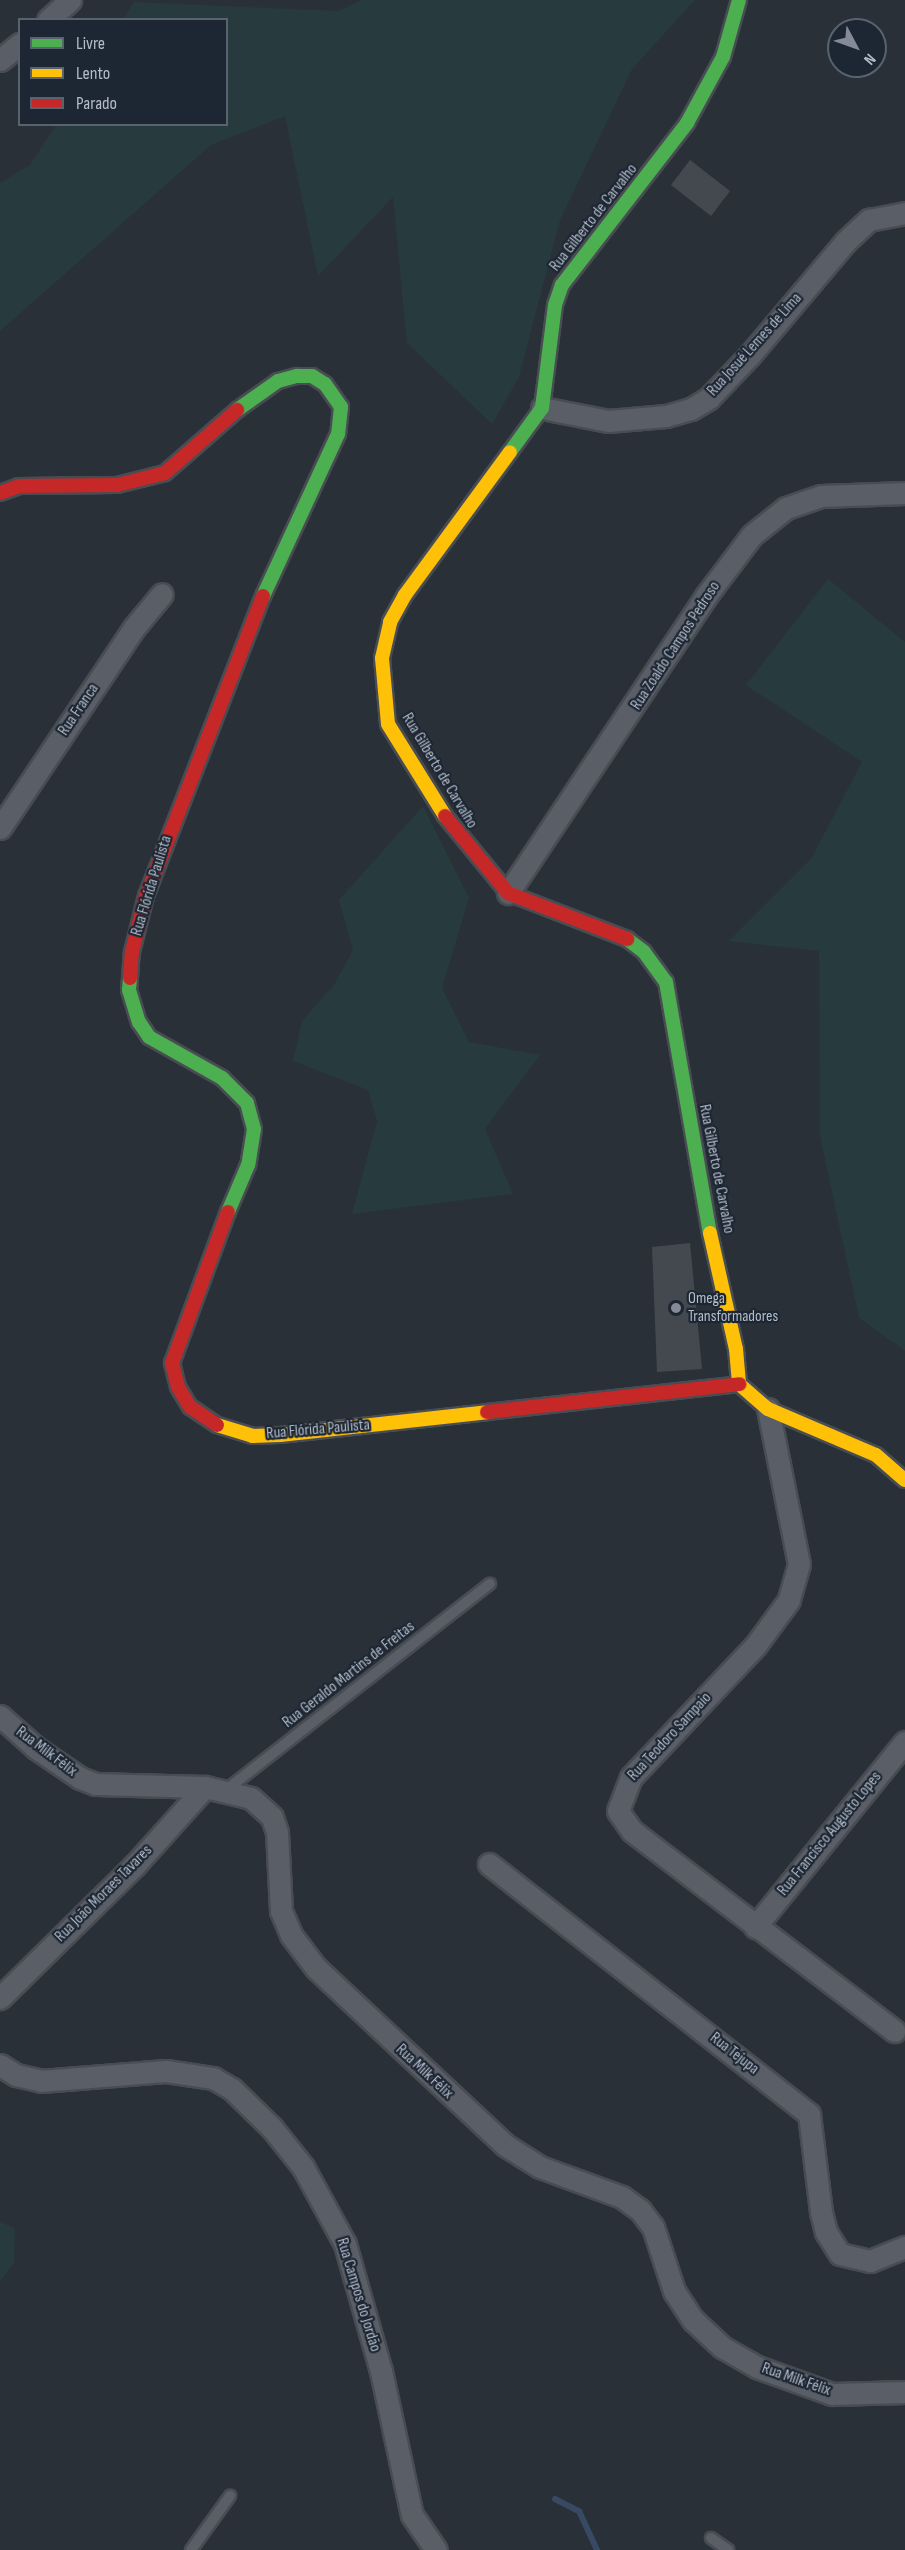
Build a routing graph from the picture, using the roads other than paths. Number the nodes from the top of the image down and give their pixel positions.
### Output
1 (70, 0) edge
2 (739, 0) edge
3 (50, 18) edge
4 (18, 46) edge
5 (0, 60) edge
6 (905, 213) edge
7 (542, 408) junction
8 (0, 493) edge
9 (905, 493) edge
10 (162, 594) dead end
11 (0, 828) edge
12 (508, 893) junction
13 (739, 1384) junction
14 (768, 1409) junction
15 (905, 1480) edge
16 (490, 1584) dead end
17 (0, 1716) edge
18 (905, 1742) edge
19 (216, 1788) junction
20 (489, 1864) dead end
21 (755, 1927) junction
22 (0, 1998) edge
23 (895, 2031) dead end
24 (0, 2065) edge
25 (905, 2247) edge
26 (905, 2392) edge
27 (230, 2496) dead end
28 (711, 2538) dead end
29 (191, 2550) edge
30 (436, 2550) edge
31 (728, 2550) edge

1 - 3 street
2 - 7 street, Rua Gilberto de Carvalho
4 - 5 street
6 - 7 street, Rua Josué Lemes de Lima
7 - 12 street, Rua Gilberto de Carvalho
8 - 13 street, Rua Flórida Paulista
9 - 12 street, Rua Zoaldo Campos Pedroso
10 - 11 street, Rua Franca
12 - 13 street, Rua Gilberto de Carvalho
13 - 14 street
14 - 15 street
14 - 21 street, Rua Teodoro Sampaio
16 - 19 lane, Rua Geraldo Martins de Freitas
17 - 19 street, Rua Milk Félix
18 - 21 street, Rua Francisco Augusto Lopes
19 - 22 street, Rua João Moraes Tavares
19 - 26 street, Rua Milk Félix
20 - 25 street, Rua Tejupa
21 - 23 street, Rua Teodoro Sampaio
24 - 30 street, Rua Campos do Jordão
27 - 29 lane
28 - 31 lane

